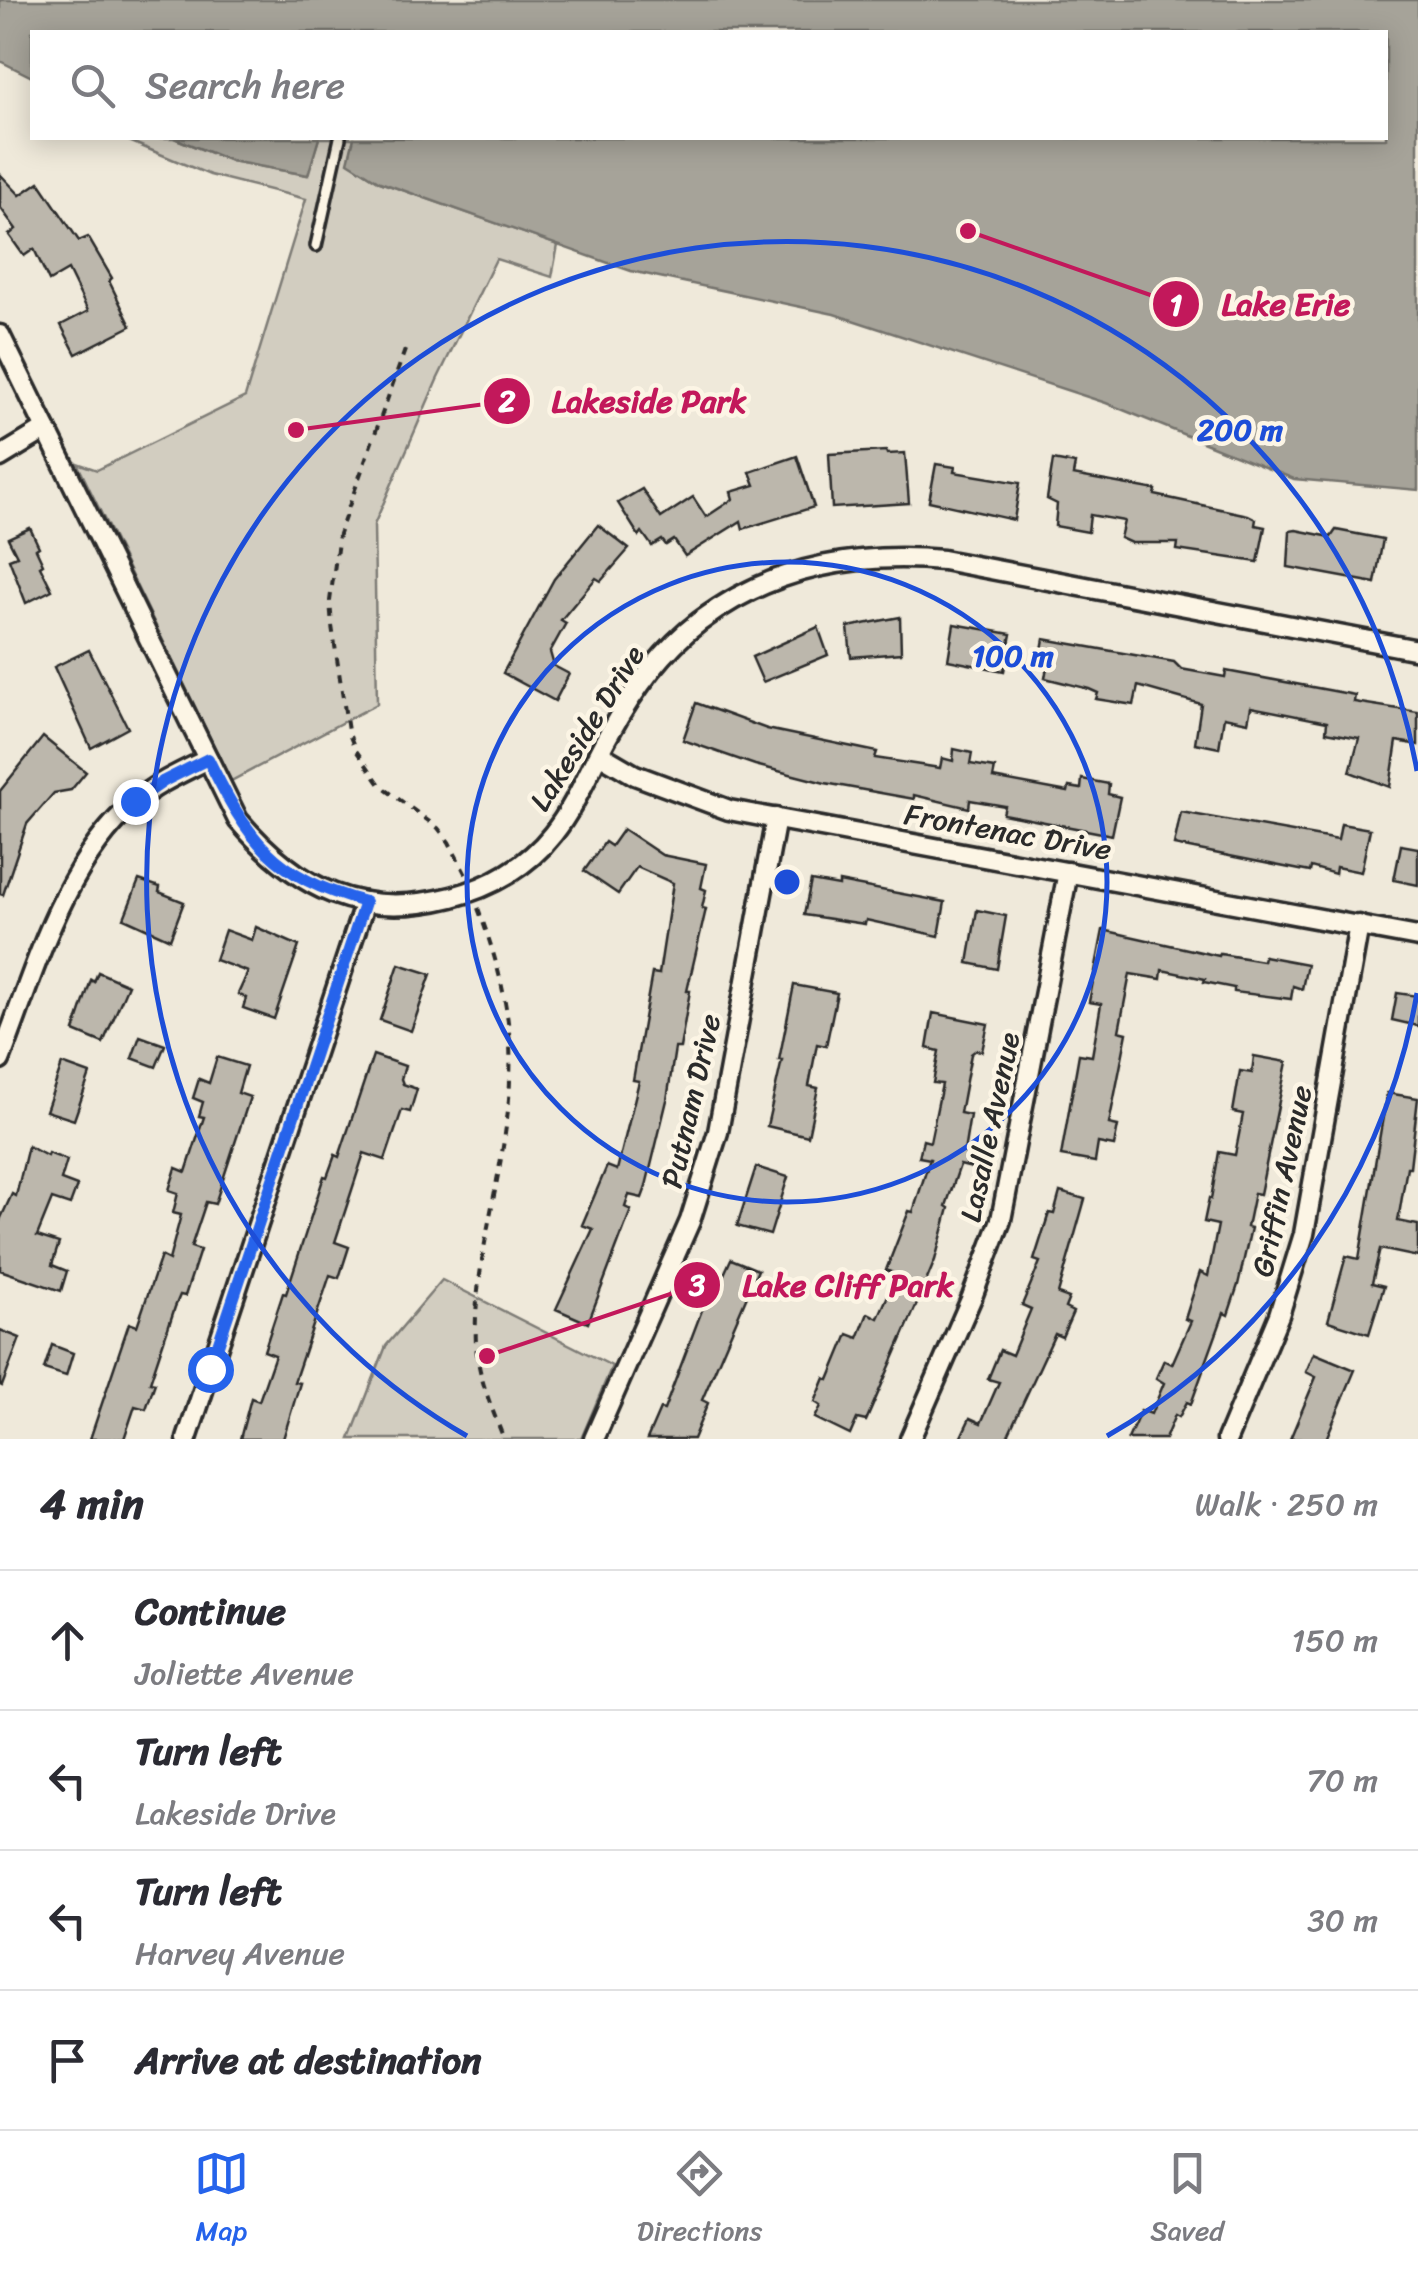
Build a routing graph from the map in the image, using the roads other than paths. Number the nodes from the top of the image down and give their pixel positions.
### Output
1 (340, 140) edge
2 (316, 246) dead end
3 (0, 335) edge
4 (46, 430) junction
5 (0, 457) edge
6 (1418, 650) edge
7 (599, 754) junction
8 (208, 759) junction
9 (776, 818) junction
10 (1068, 872) junction
11 (365, 902) junction
12 (1359, 925) junction
13 (1418, 937) edge
14 (0, 1060) edge
15 (187, 1439) edge
16 (594, 1439) edge
17 (910, 1439) edge
18 (1227, 1439) edge

1 - 2 lane
3 - 4 street, Lakeside Drive
4 - 5 street
4 - 8 street, Lakeside Drive
6 - 7 street, Lakeside Drive
7 - 9 street, Frontenac Drive
7 - 11 street, Lakeside Drive
8 - 11 street, Lakeside Drive
8 - 14 street
9 - 10 street, Frontenac Drive
9 - 16 street, Putnam Drive
10 - 12 street, Frontenac Drive
10 - 17 street, Lasalle Avenue
11 - 15 street
12 - 13 street, Frontenac Drive
12 - 18 street, Griffin Avenue

